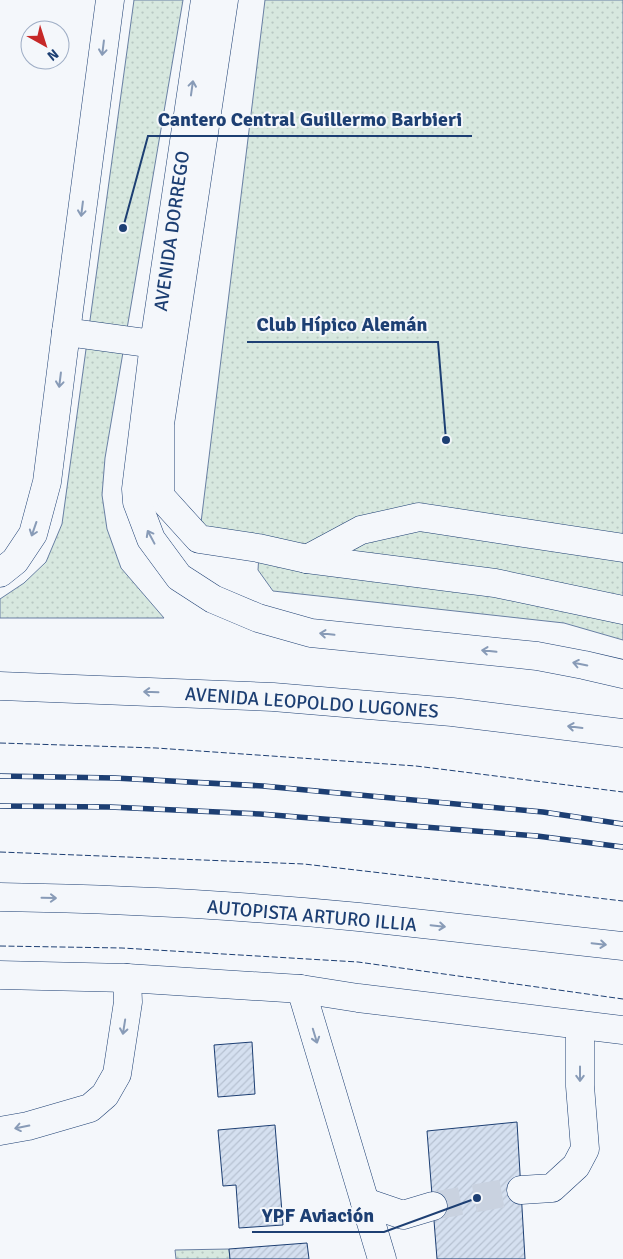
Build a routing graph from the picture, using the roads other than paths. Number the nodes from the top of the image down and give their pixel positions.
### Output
1 (110, 0) edge
2 (205, 0) edge
3 (224, 0) edge
4 (66, 332) junction
5 (154, 344) junction
6 (623, 548) edge
7 (307, 559) junction
8 (0, 573) edge
9 (623, 610) edge
10 (623, 674) edge
11 (0, 686) edge
12 (623, 733) edge
13 (0, 897) edge
14 (623, 946) edge
15 (0, 975) edge
16 (127, 978) junction
17 (301, 989) junction
18 (580, 1025) junction
19 (623, 1030) edge
20 (0, 1131) edge
21 (521, 1190) tunnel mouth
22 (365, 1202) junction
23 (433, 1206) tunnel mouth
24 (382, 1259) edge

1 -> 4 main road
5 -> 2 main road, AVENIDA DORREGO
3 - 7 main road
4 - 5 main road
4 -> 8 main road
10 -> 5 main road, AVENIDA DORREGO
6 - 7 main road
7 - 9 main road
12 -> 11 main road, AVENIDA LEOPOLDO LUGONES
13 -> 14 main road, AUTOPISTA ARTURO ILLIA
15 - 16 main road
16 - 17 main road
16 -> 20 main road
17 - 18 main road
17 -> 22 main road
18 - 19 main road
18 -> 21 main road
22 - 23 main road
22 - 24 main road

